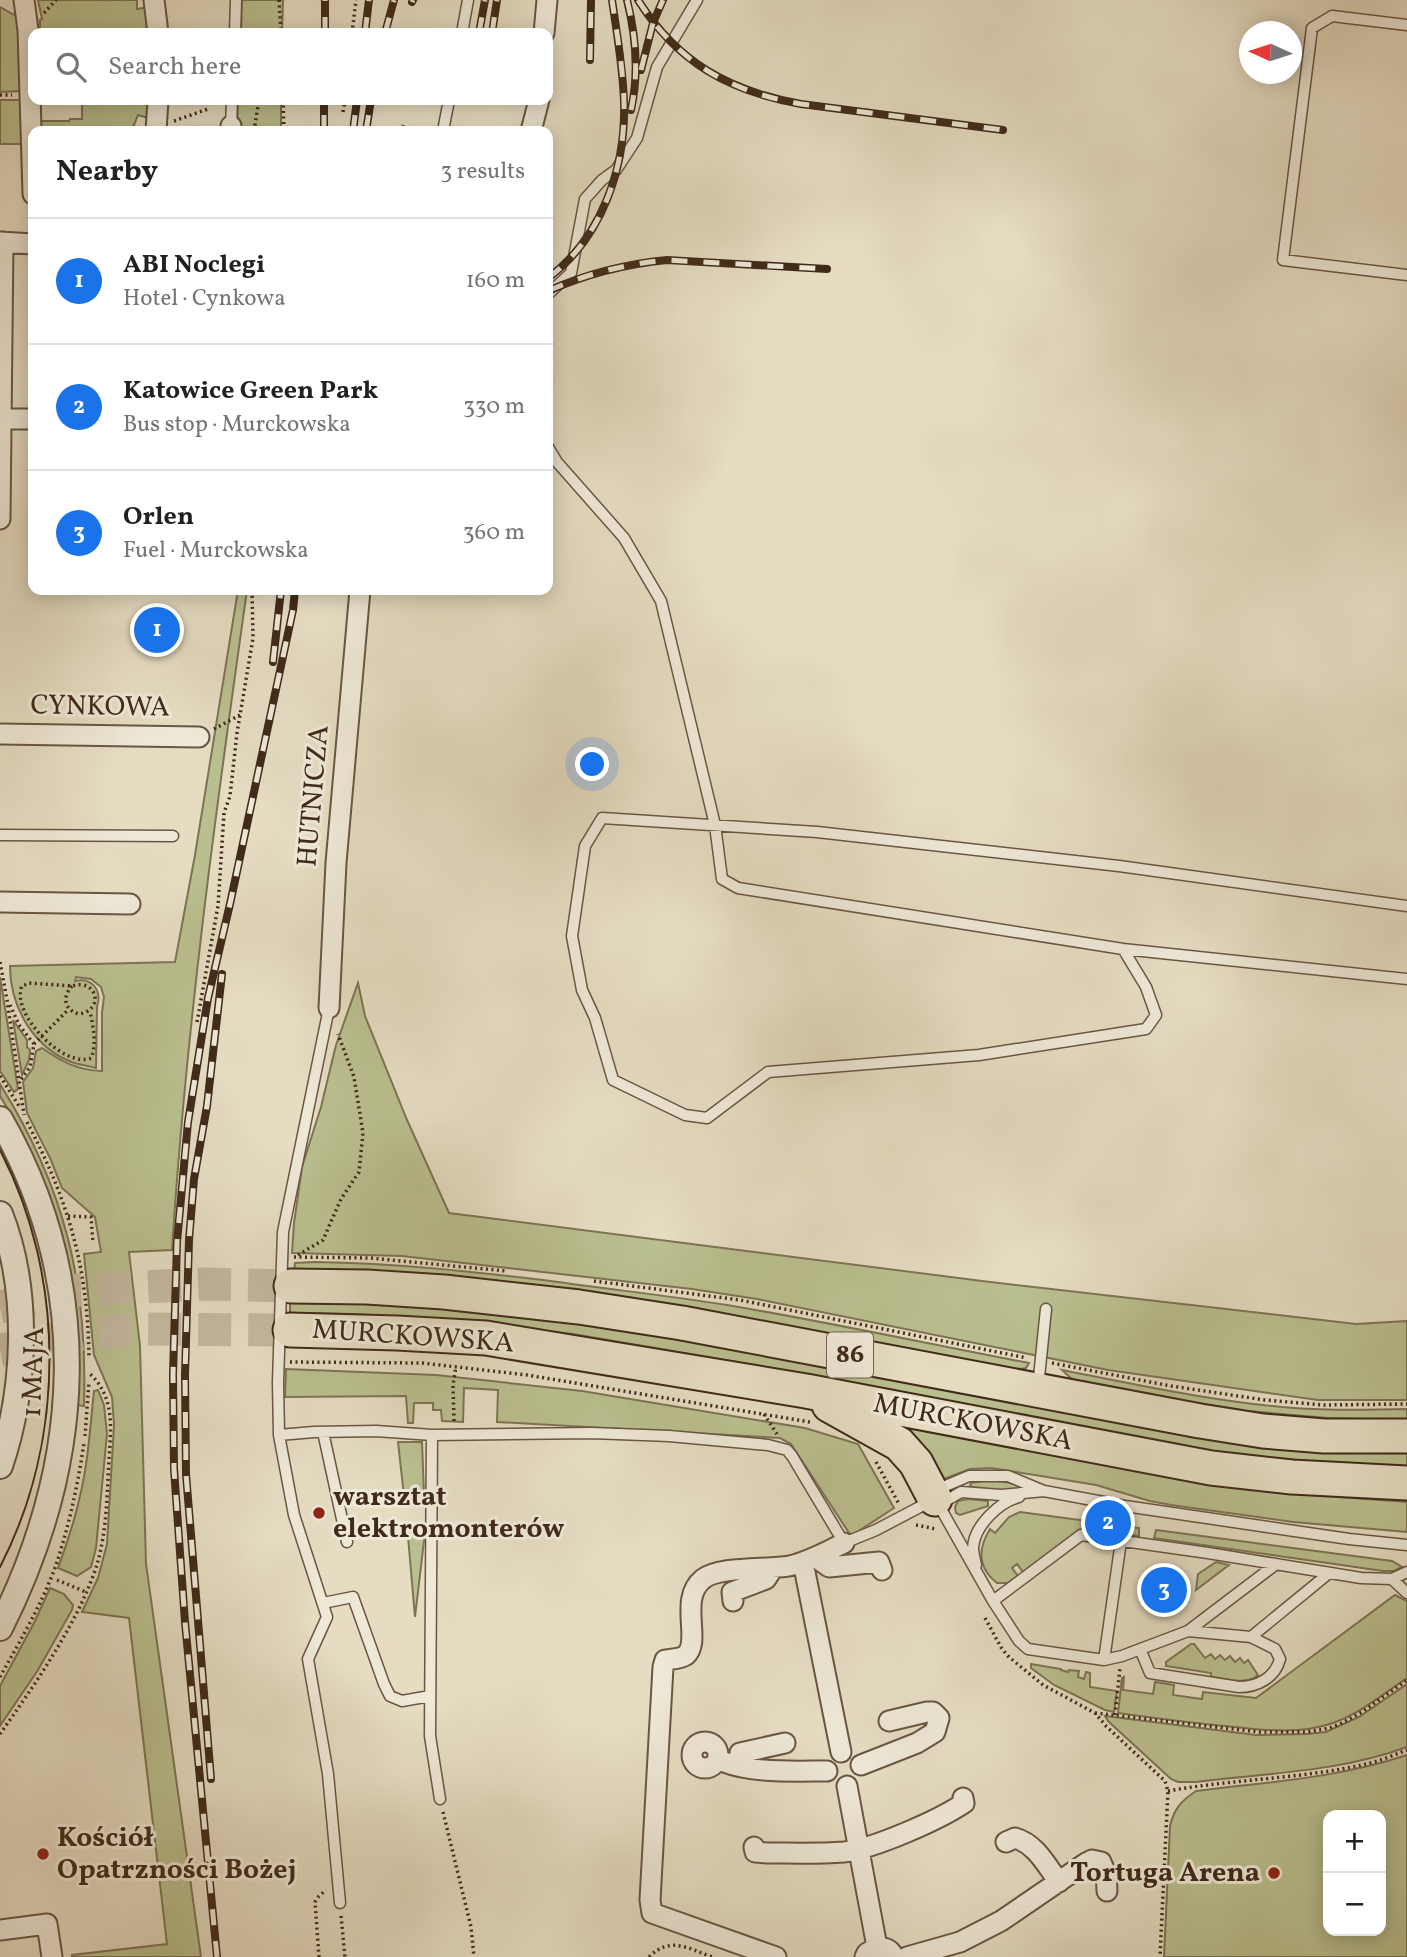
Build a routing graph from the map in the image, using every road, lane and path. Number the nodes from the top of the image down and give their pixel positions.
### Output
1 (24, 0) edge
2 (154, 0) edge
3 (236, 0) edge
4 (279, 0) edge
5 (356, 0) edge
6 (468, 0) edge
7 (547, 0) edge
8 (697, 0) edge
9 (1407, 25) edge
10 (157, 28) edge
11 (235, 28) edge
12 (281, 28) edge
13 (353, 28) edge
14 (463, 28) edge
15 (544, 28) edge
16 (28, 30) edge
17 (31, 105) edge
18 (158, 105) edge
19 (232, 105) edge
20 (258, 105) edge
21 (283, 105) edge
22 (344, 105) edge
23 (448, 105) edge
24 (538, 105) edge
25 (208, 109) dead end
26 (343, 112) dead end
27 (32, 126) edge
28 (157, 126) edge
29 (160, 126) edge
30 (230, 126) edge
31 (255, 126) edge
32 (284, 126) edge
33 (444, 126) edge
34 (532, 126) edge
35 (1, 242) edge
36 (28, 244) edge
37 (1407, 275) edge
38 (553, 289) edge
39 (1, 419) edge
40 (28, 419) edge
41 (553, 455) edge
42 (0, 519) edge
43 (252, 595) edge
44 (360, 595) edge
45 (240, 715) junction
46 (0, 734) edge
47 (199, 737) joint
48 (715, 825) junction
49 (0, 835) edge
50 (173, 836) dead end
51 (0, 902) edge
52 (130, 904) dead end
53 (1407, 906) edge
54 (1123, 949) junction
55 (0, 962) edge
56 (1407, 979) edge
57 (72, 986) junction
58 (7, 1000) junction
59 (329, 1008) junction
60 (69, 1009) junction
61 (90, 1011) junction
62 (197, 1022) dead end
63 (41, 1036) junction
64 (34, 1044) junction
65 (19, 1081) junction
66 (12, 1117) edge
67 (0, 1214) edge
68 (68, 1216) dead end
69 (93, 1243) dead end
70 (294, 1271) joint
71 (1046, 1309) dead end
72 (289, 1346) joint
73 (456, 1366) junction
74 (90, 1374) dead end
75 (1037, 1391) junction
76 (809, 1407) junction
77 (323, 1432) junction
78 (454, 1434) junction
79 (279, 1435) junction
80 (432, 1435) junction
81 (1407, 1436) edge
82 (0, 1466) edge
83 (1407, 1483) edge
84 (1044, 1491) junction
85 (935, 1499) junction
86 (1121, 1541) junction
87 (347, 1542) dead end
88 (844, 1543) junction
89 (1407, 1545) edge
90 (809, 1560) junction
91 (1275, 1565) junction
92 (773, 1568) junction
93 (882, 1570) dead end
94 (1407, 1572) edge
95 (977, 1574) junction
96 (1328, 1574) junction
97 (1392, 1579) junction
98 (57, 1580) dead end
99 (86, 1592) junction
100 (1407, 1593) edge
101 (733, 1601) dead end
102 (993, 1601) junction
103 (323, 1603) junction
104 (0, 1628) edge
105 (1188, 1631) junction
106 (1251, 1637) junction
107 (1140, 1649) junction
108 (1122, 1656) junction
109 (1104, 1660) junction
110 (1407, 1680) edge
111 (430, 1696) junction
112 (1115, 1715) junction
113 (889, 1721) dead end
114 (0, 1734) edge
115 (785, 1743) dead end
116 (1407, 1750) edge
117 (841, 1752) junction
118 (658, 1762) junction
119 (861, 1765) junction
120 (738, 1766) junction
121 (828, 1771) junction
122 (848, 1786) junction
123 (1168, 1791) junction
124 (963, 1798) dead end
125 (440, 1799) joint
126 (1006, 1842) dead end
127 (754, 1847) dead end
128 (858, 1849) junction
129 (1059, 1882) junction
130 (338, 1883) junction
131 (1107, 1891) dead end
132 (340, 1903) joint
133 (0, 1930) edge
134 (878, 1954) edge
135 (52, 1957) edge
136 (319, 1957) edge
137 (345, 1957) edge
138 (474, 1957) edge
139 (649, 1957) edge
140 (712, 1957) edge
141 (776, 1957) edge
142 (907, 1957) edge
143 (1160, 1957) edge

1 - 16 street
2 - 10 street
3 - 11 lane
4 - 12 path
5 - 13 path
6 - 14 lane
7 - 15 street
8 - 38 lane
9 - 37 lane
17 - 27 street
18 - 28 street
19 - 30 lane
20 - 31 path
21 - 32 path
22 - 26 path
23 - 33 lane
24 - 34 street
25 - 29 path
35 - 36 street
35 - 39 street
39 - 40 street
39 - 42 street
41 - 48 lane
43 - 45 path
44 - 59 street, HUTNICZA
45 - 47 path
45 - 62 path
46 - 47 street, CYNKOWA
48 - 53 lane
48 - 54 lane
48 - 54 lane
49 - 50 lane
51 - 52 street
54 - 56 lane
55 - 58 path
57 - 60 path
57 - 61 path
57 - 63 path
58 - 64 path
58 - 65 path
59 - 70 path
59 - 79 lane
60 - 61 path
60 - 63 path
61 - 63 path
63 - 64 path
64 - 65 path
65 - 66 path
66 - 104 street, 1 MAJA
67 - 82 street, 1 MAJA
68 - 69 path
70 - 75 highway, MURCKOWSKA / 86
71 - 75 lane
72 - 73 path
72 - 76 highway, MURCKOWSKA / 86
73 - 76 path
73 - 78 path
74 - 99 path
75 - 81 highway, MURCKOWSKA / 86
76 - 83 highway, MURCKOWSKA / 86
76 - 85 highway
77 - 79 lane
77 - 80 lane
77 - 87 lane
78 - 80 lane
78 - 88 lane
79 - 103 lane
80 - 111 lane
84 - 85 lane
84 - 85 lane
84 - 89 lane
84 - 95 lane
85 - 88 lane
85 - 95 lane
86 - 91 lane
86 - 102 lane
86 - 109 lane
88 - 90 street
90 - 92 street
90 - 93 street
90 - 117 street
91 - 96 lane
91 - 105 lane
92 - 101 street
92 - 118 street
94 - 97 lane
95 - 102 lane
96 - 97 lane
96 - 106 lane
97 - 100 lane
98 - 99 path
99 - 114 path
102 - 109 lane
103 - 111 lane
103 - 130 lane
105 - 106 lane
105 - 107 lane
106 - 107 lane
107 - 108 lane
108 - 109 lane
108 - 112 path
110 - 112 path
111 - 125 lane
112 - 123 path
113 - 119 street
115 - 120 street
116 - 123 path
117 - 119 street
117 - 121 street
118 - 120 street
118 - 141 street
119 - 122 street
120 - 121 street
121 - 122 street
122 - 128 street
123 - 143 path
124 - 128 street
125 - 138 path
126 - 129 street
127 - 128 street
128 - 134 street
129 - 131 street
129 - 142 street
130 - 132 lane
130 - 136 path
132 - 137 path
133 - 135 street
139 - 140 path

